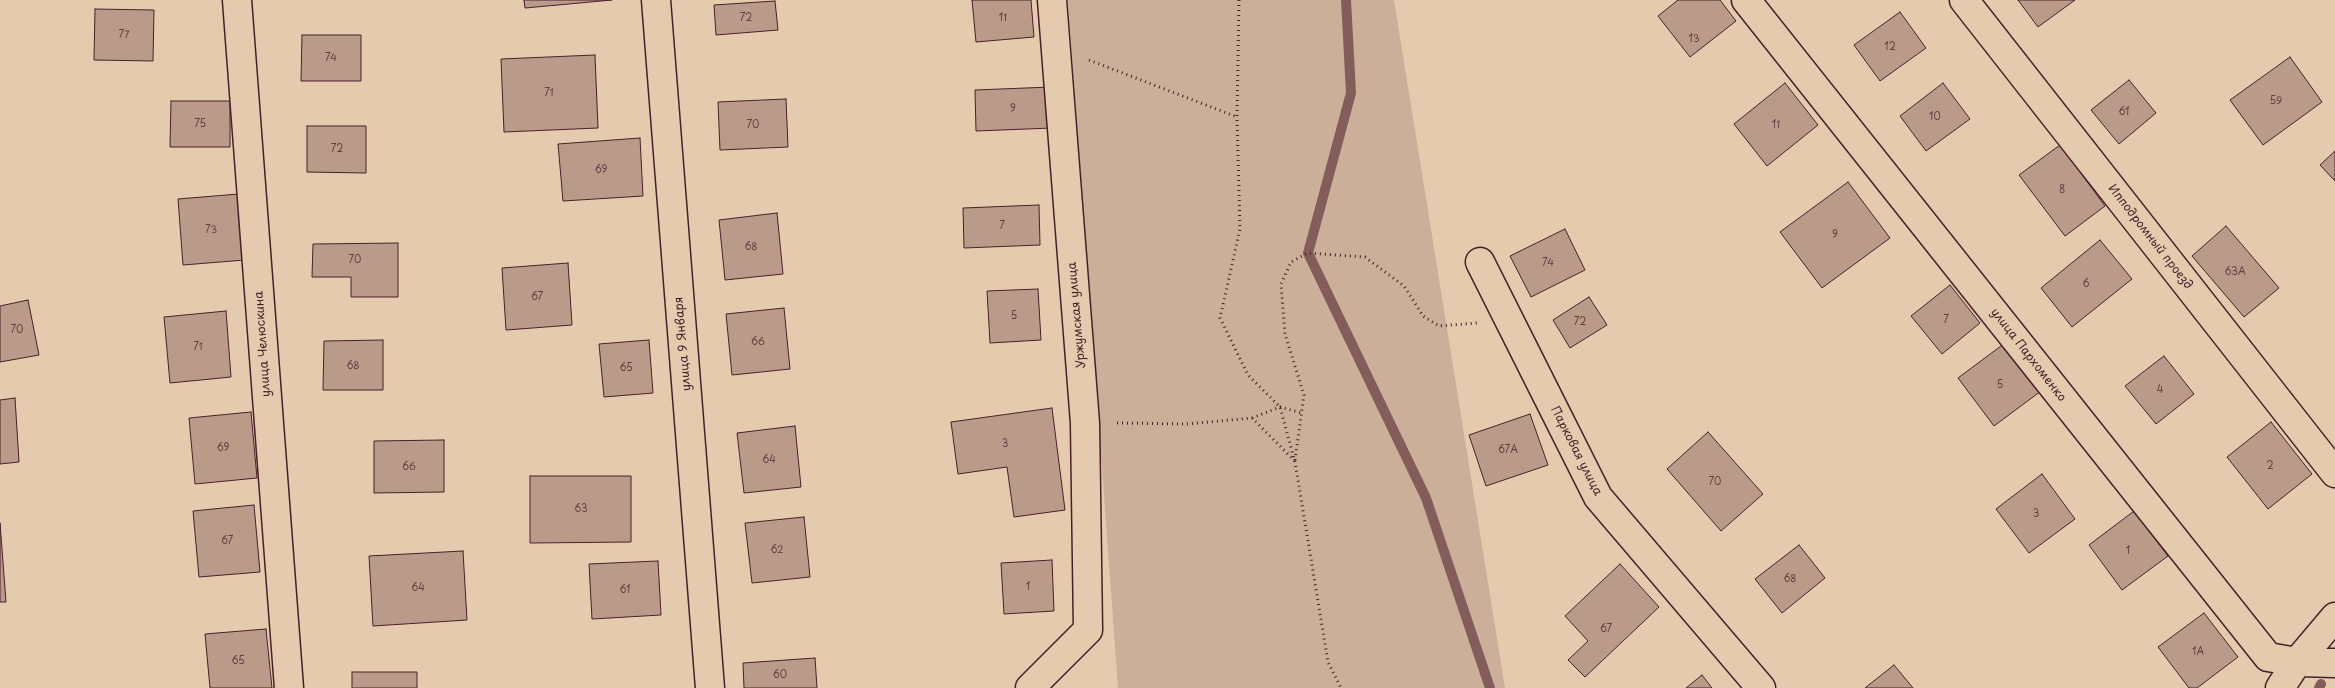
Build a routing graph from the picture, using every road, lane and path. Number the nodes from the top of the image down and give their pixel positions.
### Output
1 (237, 0) edge
2 (656, 0) edge
3 (1052, 0) edge
4 (1239, 0) edge
5 (1746, 0) edge
6 (1964, 0) edge
7 (1055, 47) junction
8 (1238, 117) junction
9 (1480, 262) dead end
10 (1479, 322) dead end
11 (1280, 407) junction
12 (1302, 413) junction
13 (1252, 418) junction
14 (1086, 423) junction
15 (1295, 462) junction
16 (2335, 473) edge
17 (2335, 617) edge
18 (2297, 662) junction
19 (2335, 663) edge
20 (289, 688) edge
21 (710, 688) edge
22 (1030, 688) edge
23 (1341, 688) edge
24 (1760, 688) edge
25 (2280, 688) edge

1 - 20 street, улица Челюскина
2 - 21 street, улица 9 Января
3 - 7 street, Уржумская улица
4 - 8 path
5 - 18 street, улица Пархоменко
6 - 16 street, Ипподромный проезд
7 - 8 path
7 - 14 street, Уржумская улица
8 - 11 path
9 - 24 street, Парковая улица
10 - 12 path
11 - 12 path
11 - 13 path
11 - 15 path
12 - 15 path
13 - 14 path
13 - 15 path
14 - 22 street, Уржумская улица
15 - 23 path
17 - 18 street
18 - 19 street, улица Пархоменко
18 - 25 street

